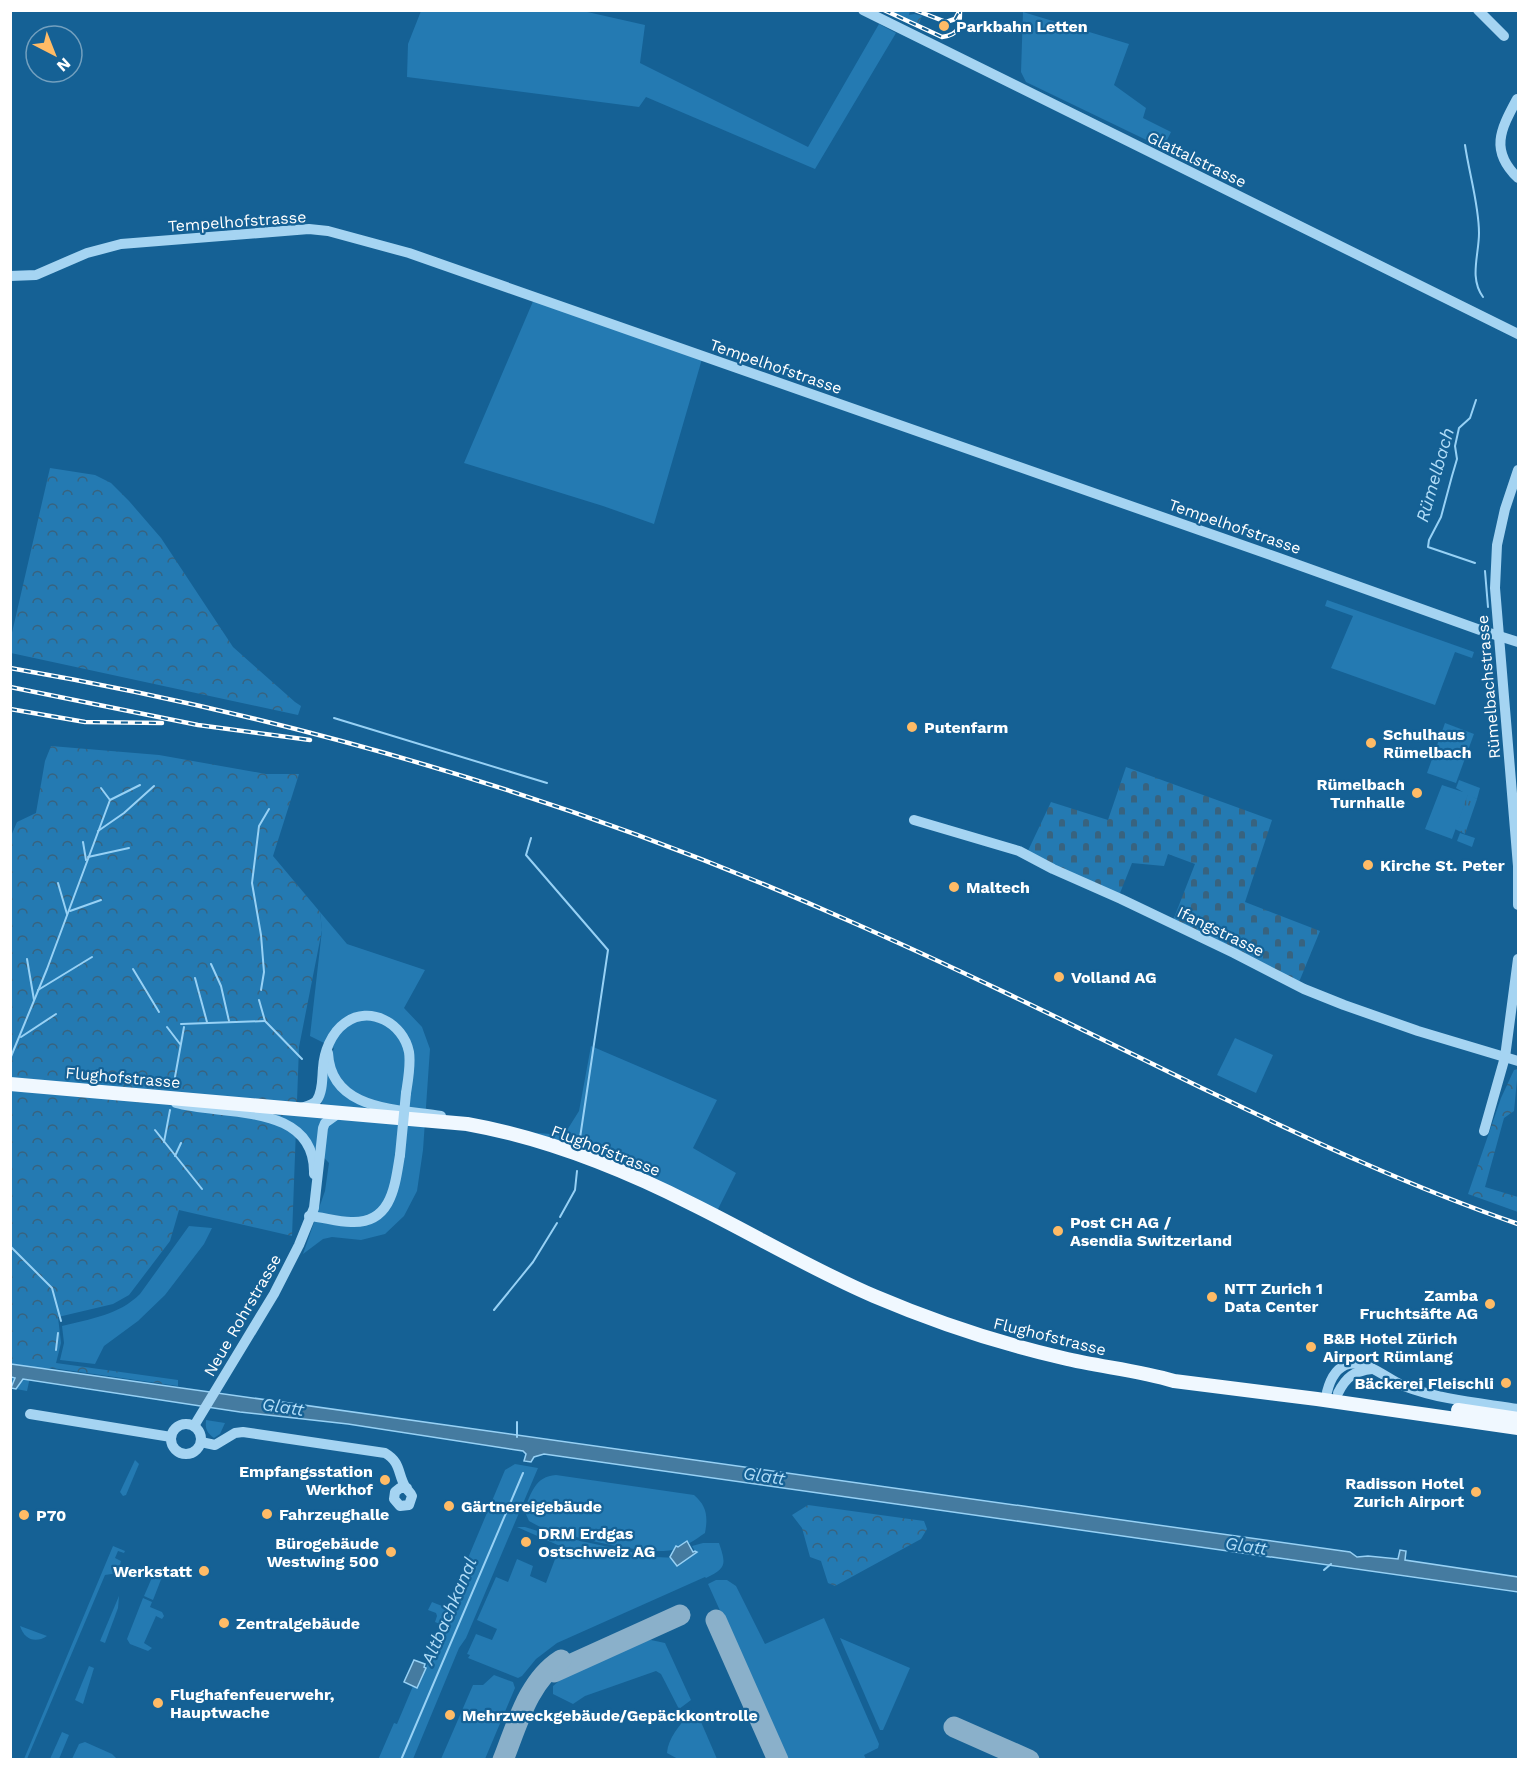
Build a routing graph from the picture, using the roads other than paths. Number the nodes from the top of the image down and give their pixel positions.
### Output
1 (863, 10) edge
2 (1478, 10) edge
3 (1504, 36) dead end
4 (1517, 99) edge
5 (1518, 178) edge
6 (10, 276) edge
7 (1518, 334) edge
8 (1518, 470) edge
9 (1499, 636) junction
10 (1518, 642) edge
11 (914, 820) dead end
12 (1516, 826) edge
13 (1518, 905) edge
14 (1518, 959) edge
15 (328, 1050) junction
16 (1505, 1057) junction
17 (1518, 1061) edge
18 (10, 1084) edge
19 (156, 1096) junction
20 (294, 1109) junction
21 (339, 1113) junction
22 (467, 1124) junction
23 (1484, 1131) dead end
24 (309, 1216) junction
25 (1332, 1395) junction
26 (1518, 1409) edge
27 (30, 1414) dead end
28 (1518, 1419) edge
29 (196, 1422) junction
30 (1518, 1428) edge
31 (171, 1437) junction
32 (201, 1442) junction
33 (406, 1488) dead end

1 - 7 street, Glattalstrasse
2 - 3 street
4 - 5 street
6 - 9 street, Tempelhofstrasse
8 - 9 street, Rümelbachstrasse
9 - 10 street, Tempelhofstrasse
9 - 12 street, Rümelbachstrasse
11 - 16 street, Ifangstrasse
12 - 13 street, Rümelbachstrasse
14 - 16 street
15 - 20 street
15 - 22 street
15 - 24 street, bridge
16 - 17 street, Ifangstrasse
16 - 23 street
18 - 19 main road, Flughofstrasse
19 - 20 main road, Flughofstrasse
19 - 24 street, Neue Rohrstrasse
20 - 21 main road, Flughofstrasse
21 - 22 main road, Flughofstrasse
21 - 24 street, Neue Rohrstrasse
22 - 25 main road, Flughofstrasse
24 - 29 street, Neue Rohrstrasse
25 - 26 street
25 - 28 main road, Flughofstrasse
25 - 30 main road, Flughofstrasse
27 - 31 street
29 - 31 street
29 - 32 street
31 - 32 street
32 - 33 street

